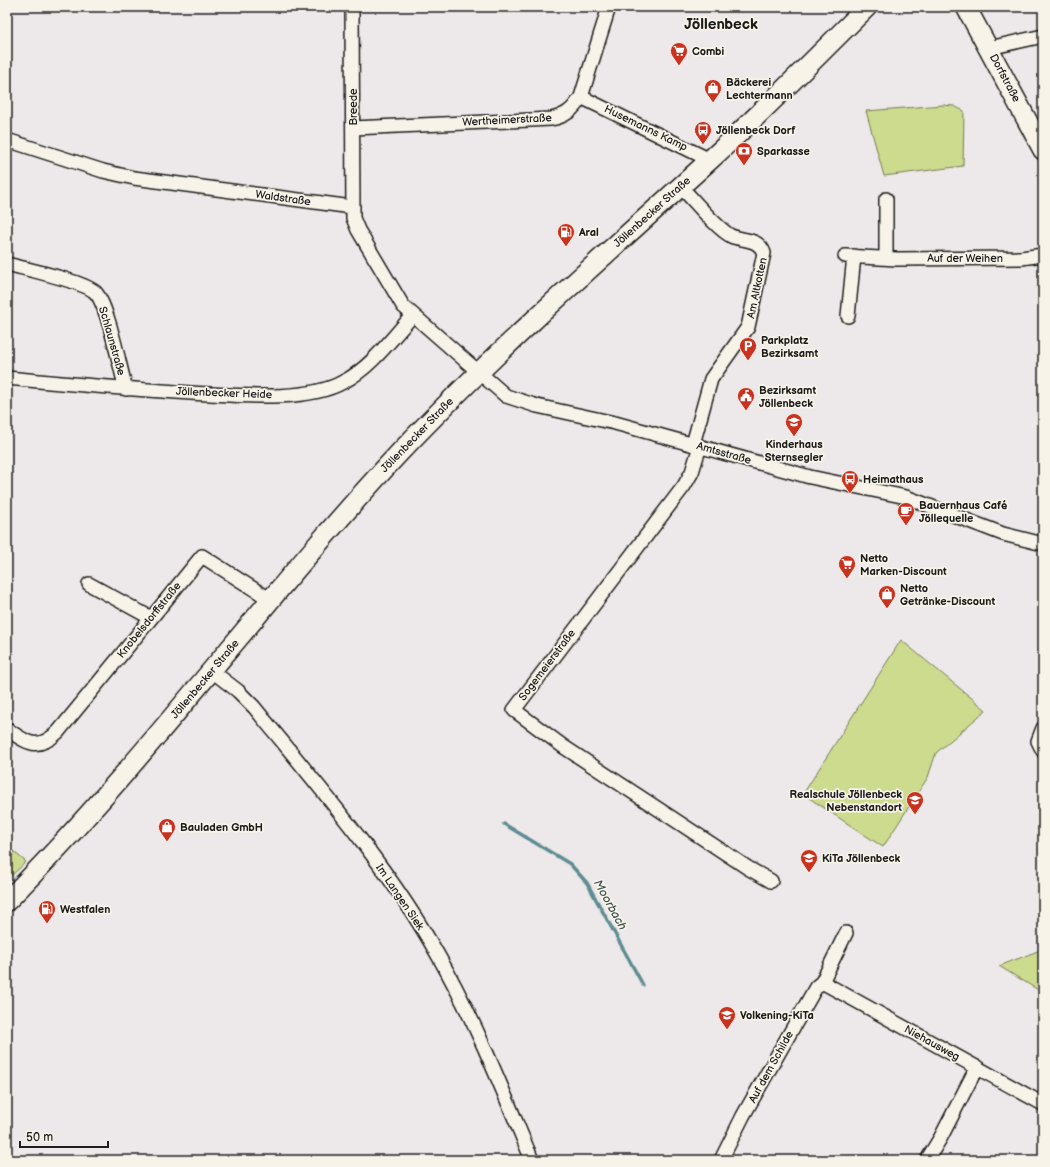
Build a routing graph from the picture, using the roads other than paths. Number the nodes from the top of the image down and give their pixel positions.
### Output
1 (352, 7) edge
2 (609, 7) edge
3 (867, 7) edge
4 (966, 7) edge
5 (1043, 36) edge
6 (989, 48) junction
7 (581, 97) junction
8 (353, 128) junction
9 (7, 140) edge
10 (1043, 150) edge
11 (710, 160) junction
12 (680, 186) junction
13 (886, 199) dead end
14 (352, 207) junction
15 (1043, 255) edge
16 (886, 258) junction
17 (7, 264) edge
18 (413, 315) junction
19 (848, 316) dead end
20 (479, 373) junction
21 (7, 378) edge
22 (126, 389) junction
23 (697, 445) junction
24 (1043, 544) edge
25 (89, 584) dead end
26 (270, 600) junction
27 (151, 618) junction
28 (212, 672) junction
29 (1043, 728) edge
30 (7, 730) edge
31 (1043, 752) edge
32 (771, 881) dead end
33 (7, 901) edge
34 (846, 933) dead end
35 (822, 982) junction
36 (977, 1067) junction
37 (1043, 1104) edge
38 (532, 1160) edge
39 (721, 1160) edge
40 (927, 1160) edge

1 - 8 street, Breede
2 - 7 street, Wertheimerstraße
3 - 11 main road, Jöllenbecker Straße
4 - 6 main road, Dorfstraße
5 - 6 street
6 - 10 main road, Dorfstraße
7 - 8 street, Wertheimerstraße
7 - 11 street, Husemanns Kamp
8 - 14 street, Breede
9 - 14 street, Waldstraße
11 - 12 main road, Jöllenbecker Straße
12 - 20 main road, Jöllenbecker Straße
12 - 23 street, Am Altkotten
13 - 16 street
14 - 18 street
15 - 16 street, Auf der Weihen
16 - 19 street, Auf der Weihen
17 - 22 street, Schlaunstraße
18 - 20 street
18 - 22 street, Jöllenbecker Heide
20 - 23 street, Amtsstraße
20 - 26 main road, Jöllenbecker Straße
21 - 22 street, Jöllenbecker Heide
23 - 24 street, Amtsstraße
23 - 32 street, Sogemeierstraße
25 - 27 street
26 - 27 street, Knobelsdorffstraße
26 - 28 main road, Jöllenbecker Straße
27 - 30 street, Knobelsdorffstraße
28 - 33 main road, Jöllenbecker Straße
28 - 38 street, Im Langen Siek
29 - 31 street
34 - 35 street, Auf dem Schilde
35 - 36 street, Niehausweg
35 - 39 street, Auf dem Schilde
36 - 37 street, Niehausweg
36 - 40 street

